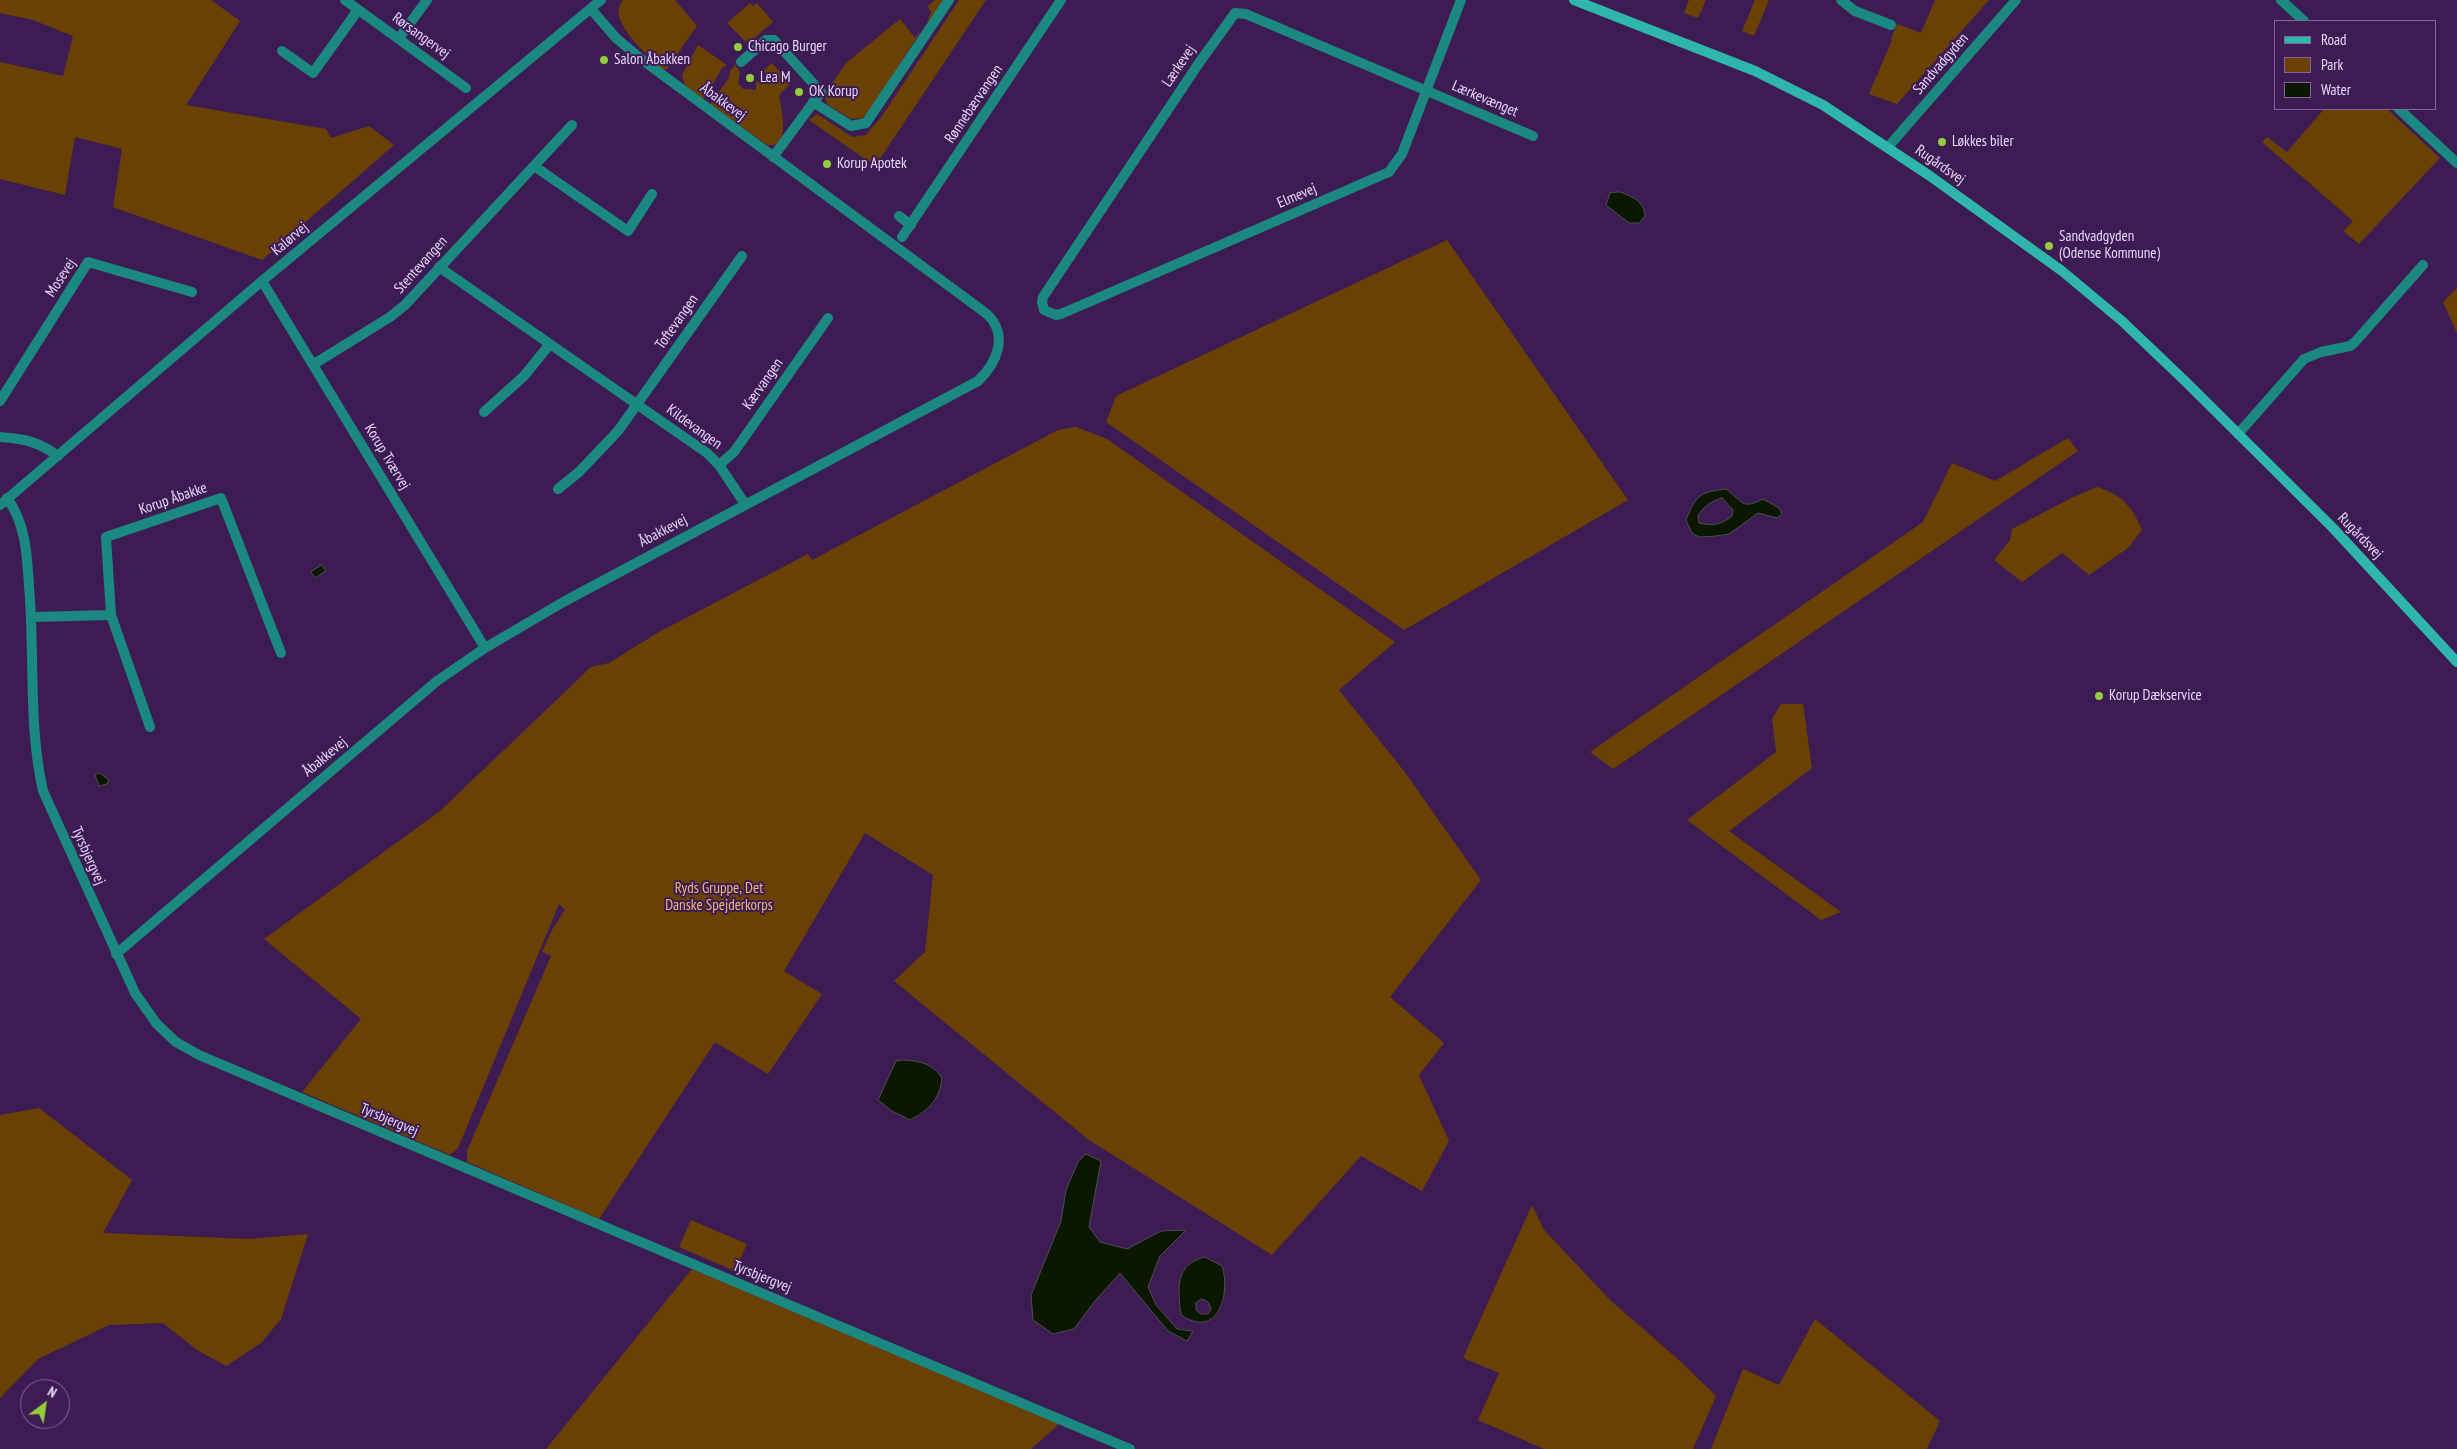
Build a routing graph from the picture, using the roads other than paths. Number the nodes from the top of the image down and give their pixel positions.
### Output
1 (345, 0) edge
2 (427, 0) edge
3 (601, 0) edge
4 (950, 0) edge
5 (1062, 0) edge
6 (1460, 0) edge
7 (1574, 0) edge
8 (1841, 0) edge
9 (2016, 0) edge
10 (2281, 0) edge
11 (591, 8) junction
12 (358, 10) junction
13 (2303, 20) edge
14 (1891, 25) dead end
15 (399, 38) junction
16 (282, 51) dead end
17 (741, 62) dead end
18 (466, 88) dead end
19 (1426, 91) junction
20 (813, 102) junction
21 (2400, 110) edge
22 (572, 125) dead end
23 (1534, 136) dead end
24 (1888, 147) junction
25 (773, 157) junction
26 (2457, 162) edge
27 (534, 166) junction
28 (652, 194) dead end
29 (899, 216) dead end
30 (911, 224) junction
31 (902, 237) dead end
32 (742, 256) dead end
33 (2424, 265) dead end
34 (439, 267) junction
35 (262, 281) junction
36 (192, 292) dead end
37 (1044, 310) joint
38 (828, 318) dead end
39 (550, 344) junction
40 (314, 364) junction
41 (0, 401) edge
42 (637, 405) junction
43 (484, 412) dead end
44 (2238, 434) junction
45 (0, 437) edge
46 (58, 456) junction
47 (719, 465) junction
48 (558, 489) dead end
49 (4, 502) edge
50 (744, 504) junction
51 (111, 615) junction
52 (32, 617) junction
53 (485, 648) junction
54 (281, 653) dead end
55 (2457, 662) edge
56 (150, 727) dead end
57 (116, 954) junction
58 (1130, 1449) edge

1 - 12 street, Rørsangervej
2 - 15 street
3 - 11 street, Kalørvej
4 - 20 street
5 - 30 street, Rønnebærvangen
6 - 19 street, Elmevej
7 - 24 main road, Rugårdsvej
8 - 14 street
9 - 24 street, Sandvadgyden
10 - 13 street
11 - 25 street, Åbakkevej
11 - 35 street, Kalørvej
12 - 15 street, Rørsangervej
12 - 16 street
15 - 18 street, Rørsangervej
17 - 20 street
19 - 23 street, Lærkevænget
19 - 37 street, Elmevej
19 - 37 street, Lærkevej
20 - 25 street
21 - 26 street
22 - 27 street, Stentevangen
24 - 44 main road, Rugårdsvej
25 - 50 street, Åbakkevej
27 - 28 street
27 - 34 street, Stentevangen
29 - 30 street
30 - 31 street, Rønnebærvangen
32 - 42 street, Toftevangen
33 - 44 street
34 - 39 street, Kildevangen
34 - 40 street, Stentevangen
35 - 40 street, Korup Tværvej
35 - 46 street, Kalørvej
36 - 41 street, Mosevej
38 - 47 street, Kærvangen
39 - 42 street, Kildevangen
39 - 43 street
40 - 53 street, Korup Tværvej
42 - 47 street, Kildevangen
42 - 48 street
44 - 55 main road, Rugårdsvej
45 - 46 street
46 - 49 street, Kalørvej
47 - 50 street, Kildevangen
49 - 52 street, Tyrsbjergvej
50 - 53 street, Åbakkevej
51 - 52 street
51 - 54 street, Korup Åbakke
51 - 56 street, Korup Åbakke
52 - 57 street, Tyrsbjergvej
53 - 57 street, Åbakkevej
57 - 58 street, Tyrsbjergvej

